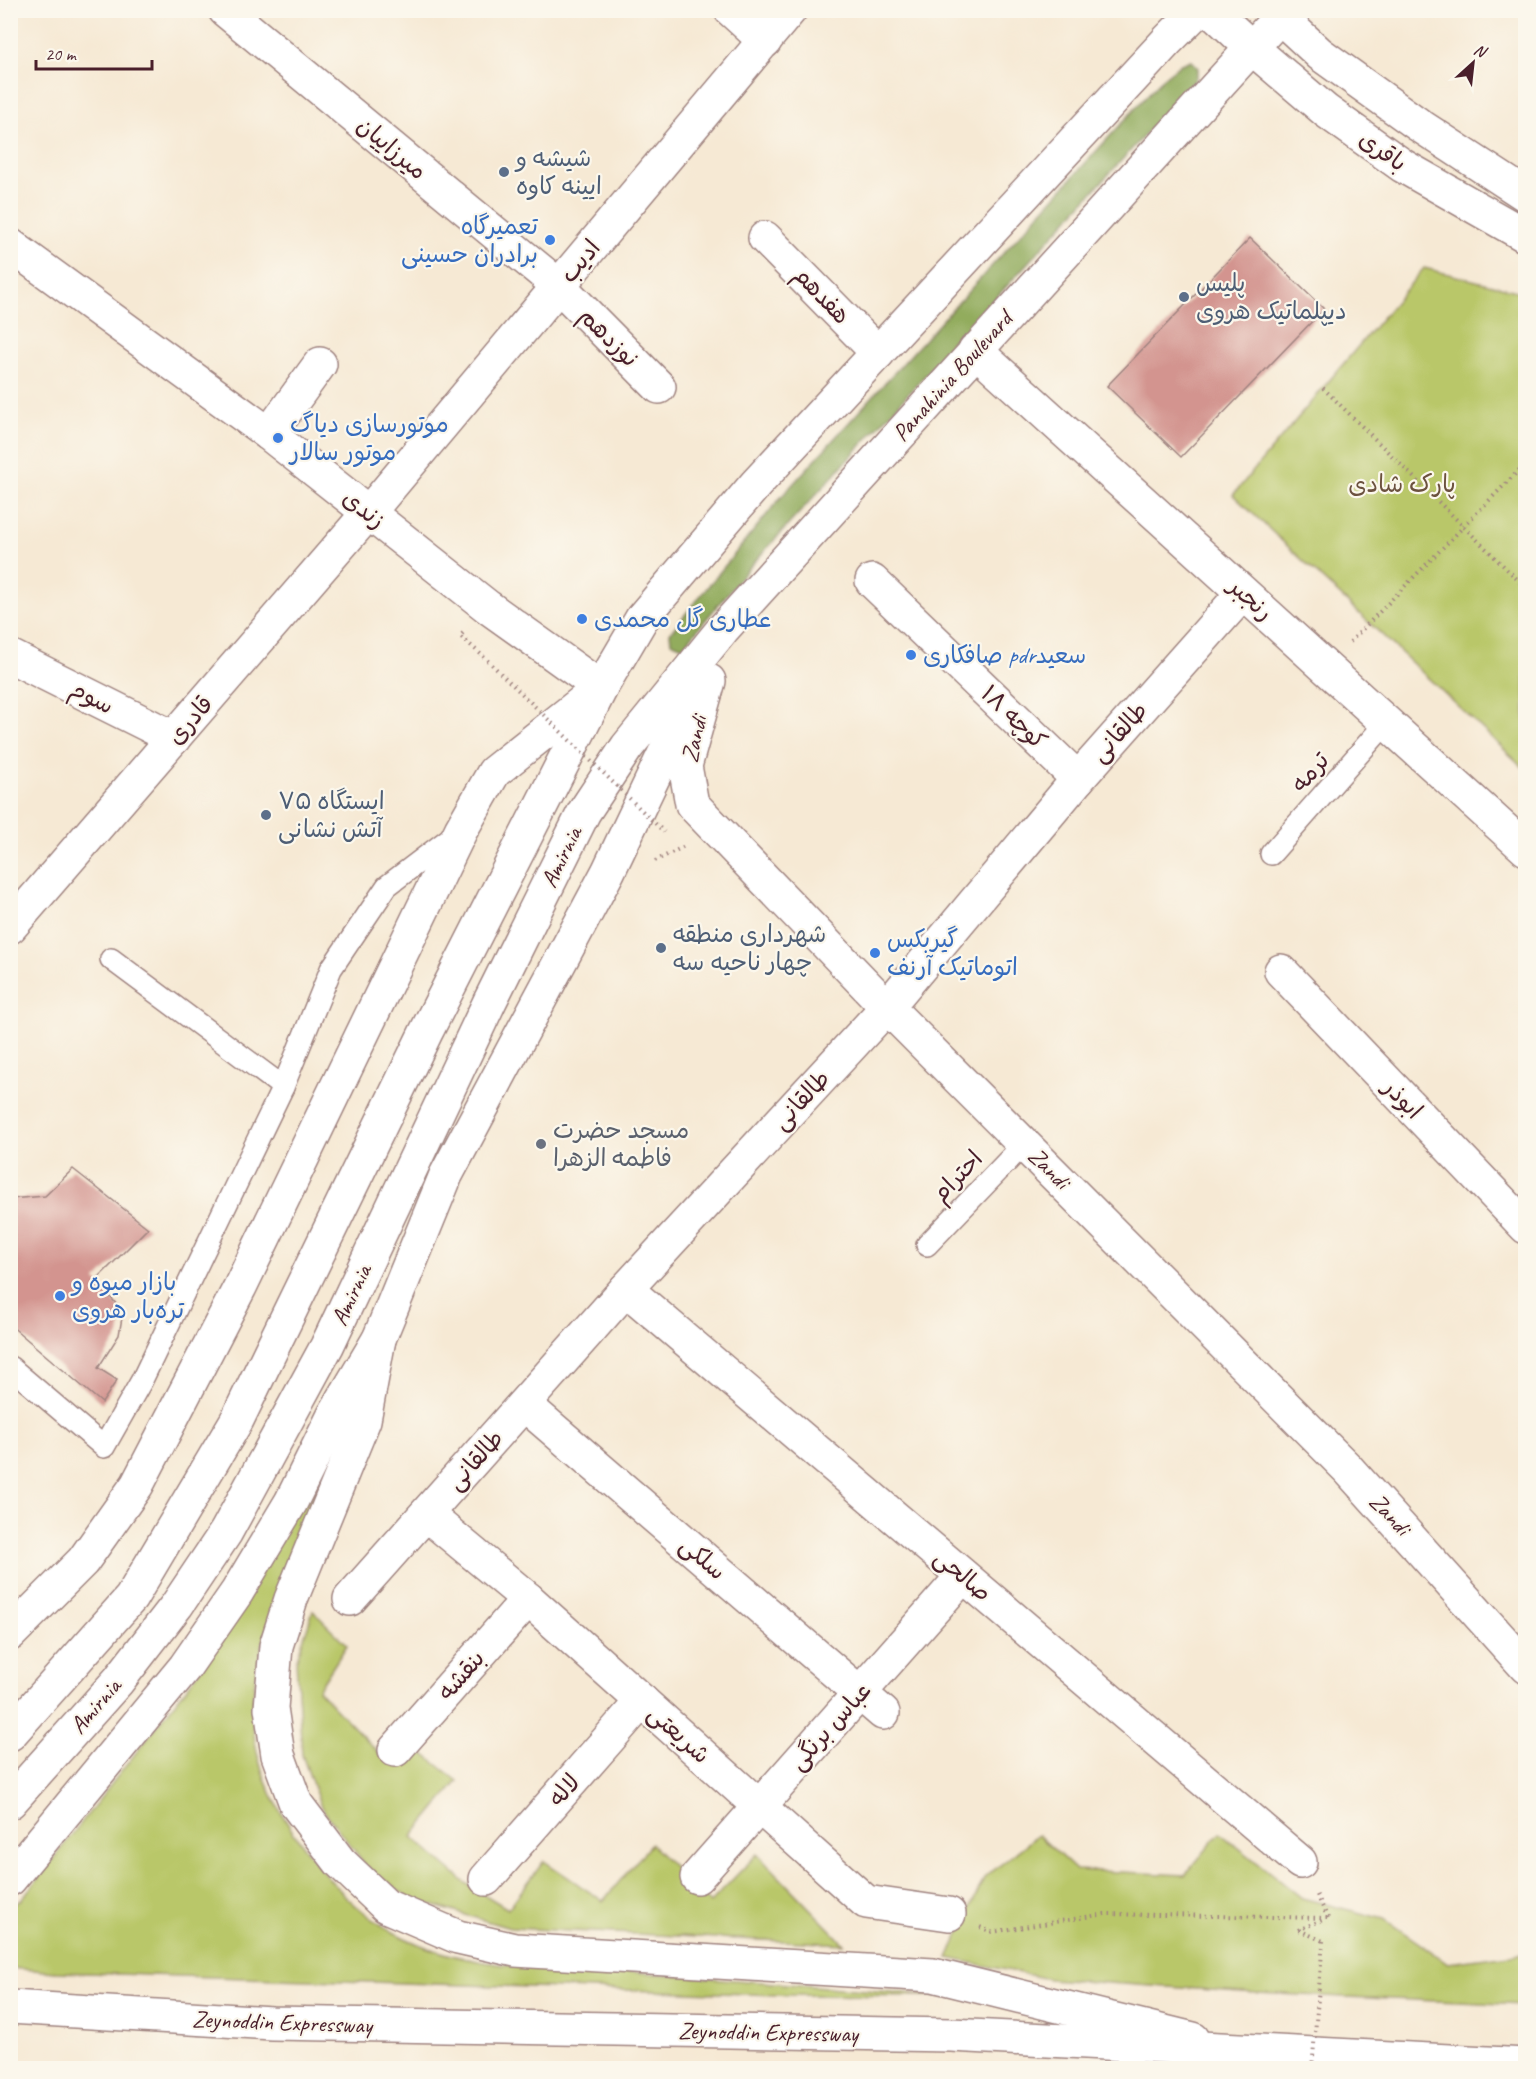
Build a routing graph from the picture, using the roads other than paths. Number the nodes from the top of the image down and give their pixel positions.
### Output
1 (225, 10) edge
2 (731, 10) edge
3 (790, 10) edge
4 (1198, 10) edge
5 (1211, 10) edge
6 (1279, 13) edge
7 (765, 41) junction
8 (1252, 48) junction
9 (1526, 195) edge
10 (1526, 236) edge
11 (765, 238) dead end
12 (10, 245) edge
13 (559, 286) junction
14 (975, 350) junction
15 (878, 353) junction
16 (320, 364) dead end
17 (659, 387) dead end
18 (269, 434) junction
19 (369, 512) junction
20 (872, 581) dead end
21 (1243, 593) junction
22 (723, 629) junction
23 (10, 656) edge
24 (601, 688) junction
25 (1386, 723) junction
26 (174, 738) junction
27 (627, 747) joint
28 (1078, 779) junction
29 (461, 830) junction
30 (1526, 849) edge
31 (1271, 854) dead end
32 (10, 927) edge
33 (111, 959) dead end
34 (1281, 970) dead end
35 (887, 1007) junction
36 (283, 1087) junction
37 (1024, 1143) junction
38 (1526, 1227) edge
39 (927, 1245) dead end
40 (626, 1289) junction
41 (379, 1339) junction
42 (10, 1367) edge
43 (524, 1404) junction
44 (426, 1514) junction
45 (963, 1576) junction
46 (351, 1599) dead end
47 (528, 1599) junction
48 (13, 1633) edge
49 (1526, 1668) edge
50 (642, 1701) junction
51 (871, 1703) junction
52 (10, 1734) edge
53 (395, 1750) dead end
54 (10, 1803) edge
55 (760, 1806) junction
56 (1300, 1862) dead end
57 (697, 1877) dead end
58 (10, 1879) edge
59 (486, 1879) dead end
60 (949, 1914) road end
61 (10, 2007) edge
62 (1245, 2052) junction
63 (1526, 2065) edge

1 - 13 main road, میرزاییان
2 - 7 main road
3 - 7 main road, ادیب
4 - 15 main road
5 - 8 main road, باقری
6 - 8 main road, Panahinia Boulevard
6 - 9 main road, باقری
7 - 13 main road, ادیب
8 - 10 main road, باقری
8 - 14 main road, Panahinia Boulevard
11 - 15 main road, هفدهم
12 - 18 main road, زندی
13 - 17 main road, نوزدهم
13 - 19 main road, ادیب
14 - 21 main road, رنجبر
14 - 22 main road, Panahinia Boulevard
15 - 24 main road
16 - 18 main road
18 - 19 main road, زندی
19 - 24 main road, زندی
19 - 26 main road, قادری
20 - 28 main road, کوچه ۱۸
21 - 25 main road, رنجبر
21 - 28 main road, طالقانی
22 - 27 main road, Panahinia Boulevard
22 - 35 main road, Zandi
22 - 41 main road
23 - 26 main road, سوم
24 - 29 main road
24 - 52 main road, Amirnia
25 - 30 main road, رنجبر
25 - 31 lane, ترمه
26 - 32 main road, قادری
27 - 54 main road, Amirnia
28 - 35 main road, طالقانی
29 - 36 lane
29 - 48 main road
33 - 36 lane
34 - 38 main road, ابوذر
35 - 37 main road, Zandi
35 - 40 main road, طالقانی
36 - 42 lane
37 - 39 lane, احترام
37 - 49 main road, Zandi
40 - 43 main road, طالقانی
40 - 45 main road, صالحی
41 - 58 main road
41 - 62 main road
43 - 44 main road, طالقانی
43 - 51 main road, سلکی
44 - 46 main road, طالقانی
44 - 47 main road, شریعتی
45 - 51 main road, عباس برنگی
45 - 56 main road, صالحی
47 - 50 main road, شریعتی
47 - 53 main road, بنقشه
50 - 55 main road, شریعتی
50 - 59 main road, لاله
51 - 55 main road, عباس برنگی
55 - 57 main road, عباس برنگی
55 - 60 main road, شریعتی
61 - 62 main road, Zeynoddin Expressway
62 - 63 main road, Zeynoddin Expressway

